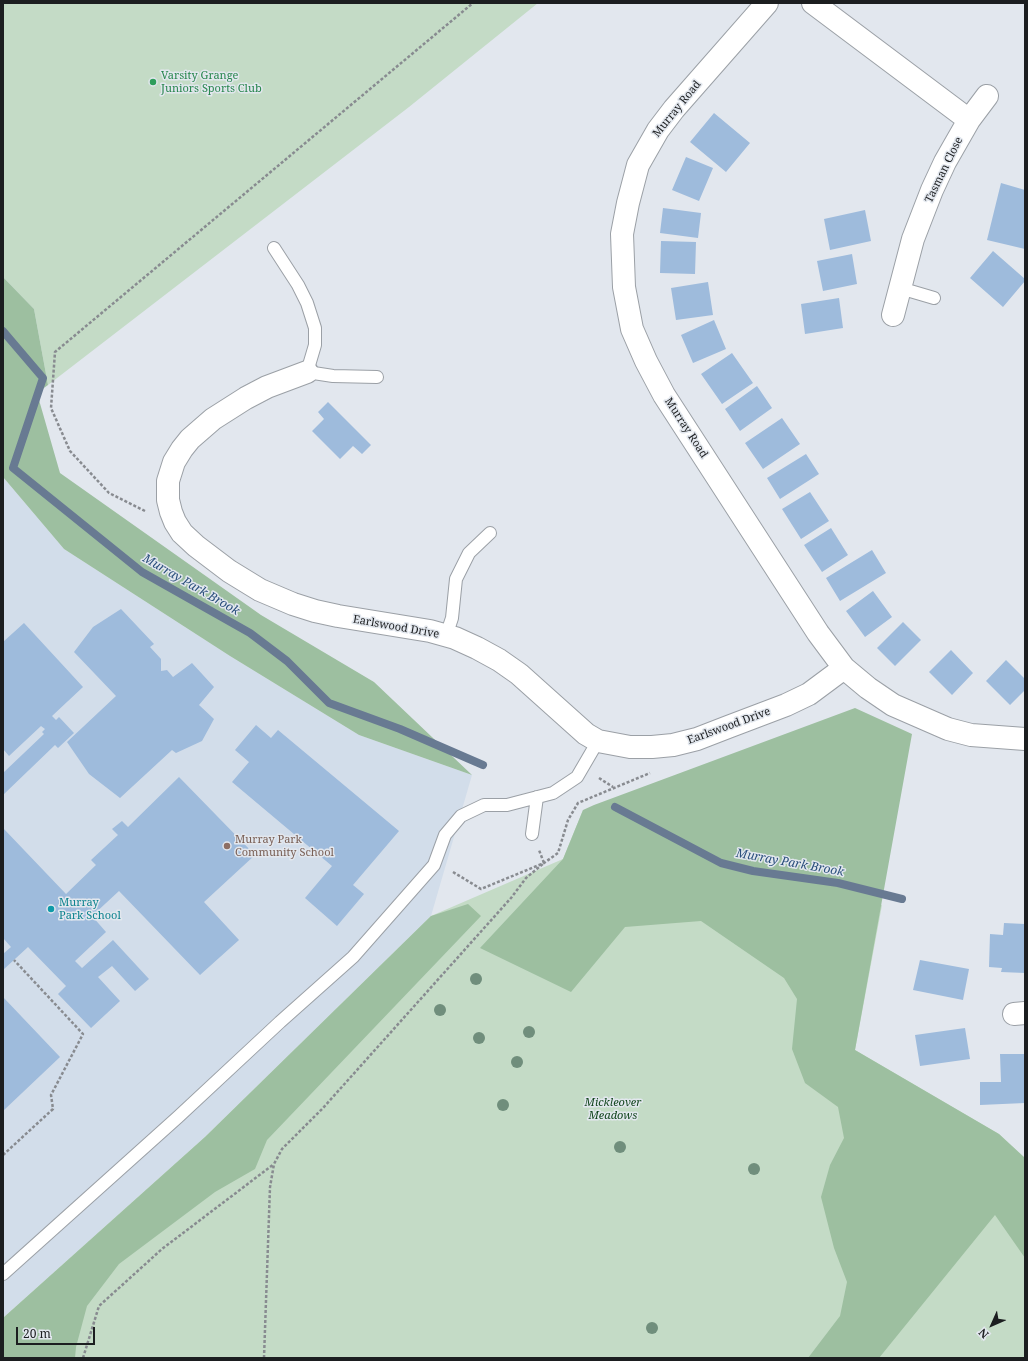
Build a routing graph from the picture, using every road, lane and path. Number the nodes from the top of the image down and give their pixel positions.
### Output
1 (473, 3) edge
2 (767, 3) edge
3 (814, 3) edge
4 (987, 96) dead end
5 (969, 120) junction
6 (274, 248) dead end
7 (900, 288) junction
8 (934, 298) dead end
9 (893, 315) dead end
10 (307, 372) junction
11 (377, 377) dead end
12 (175, 522) junction
13 (490, 533) dead end
14 (446, 636) junction
15 (844, 668) junction
16 (1025, 739) edge
17 (598, 741) junction
18 (657, 770) dead end
19 (537, 797) junction
20 (532, 834) joint
21 (544, 863) junction
22 (434, 865) junction
23 (14, 960) dead end
24 (3, 1155) edge
25 (274, 1164) junction
26 (3, 1274) edge
27 (83, 1358) edge
28 (264, 1358) edge

1 - 12 path
2 - 15 street, Murray Road
3 - 5 street
4 - 5 street, Tasman Close
5 - 7 street, Tasman Close
6 - 10 lane
7 - 8 lane
7 - 9 street, Tasman Close
10 - 11 lane
10 - 12 street, Earlswood Drive
12 - 14 street, Earlswood Drive
13 - 14 lane
14 - 17 street, Earlswood Drive
15 - 16 street, Murray Road
15 - 17 street, Earlswood Drive
17 - 19 lane
18 - 21 path
19 - 20 lane
19 - 22 lane
20 - 21 path
21 - 22 path
21 - 25 path
22 - 26 lane
23 - 24 path
25 - 27 path
25 - 28 path

